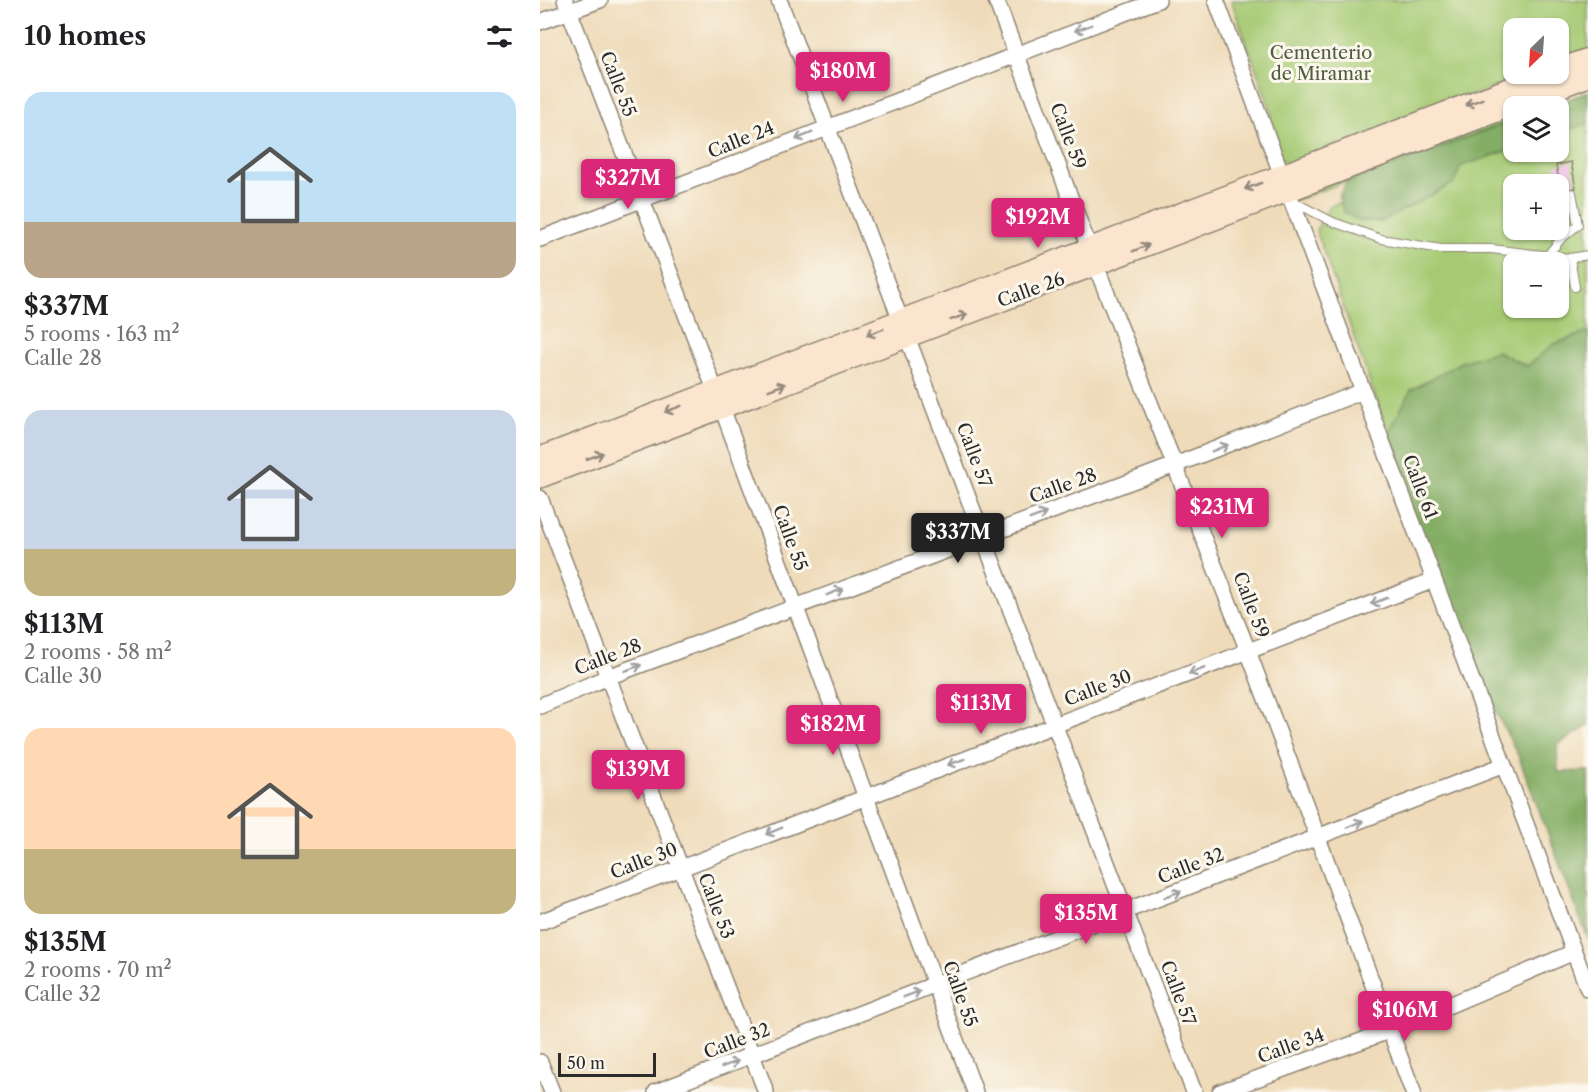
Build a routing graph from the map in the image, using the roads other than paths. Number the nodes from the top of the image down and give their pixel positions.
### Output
1 (600, 0) edge
2 (779, 0) edge
3 (996, 0) edge
4 (1158, 0) edge
5 (1216, 0) edge
6 (567, 6) edge
7 (540, 22) edge
8 (1016, 54) junction
9 (1588, 58) edge
10 (1569, 66) edge
11 (1588, 76) edge
12 (1525, 84) edge
13 (828, 127) junction
14 (1287, 188) junction
15 (1572, 193) dead end
16 (642, 201) junction
17 (540, 239) edge
18 (1515, 252) edge
19 (1550, 252) edge
20 (1588, 255) edge
21 (1093, 258) junction
22 (1570, 258) joint
23 (1575, 287) dead end
24 (905, 328) junction
25 (1363, 391) junction
26 (718, 401) junction
27 (540, 458) edge
28 (1175, 465) junction
29 (540, 477) edge
30 (540, 498) edge
31 (984, 536) junction
32 (1434, 580) junction
33 (795, 607) junction
34 (1248, 651) junction
35 (608, 677) junction
36 (540, 706) edge
37 (1055, 725) junction
38 (1504, 765) junction
39 (865, 795) junction
40 (1317, 839) junction
41 (681, 868) junction
42 (1126, 912) junction
43 (540, 922) edge
44 (1574, 952) junction
45 (936, 985) junction
46 (1588, 988) edge
47 (1389, 1031) junction
48 (753, 1056) junction
49 (540, 1062) edge
50 (552, 1092) edge
51 (656, 1092) edge
52 (766, 1092) edge
53 (975, 1092) edge
54 (1194, 1092) edge
55 (1220, 1092) edge
56 (1413, 1092) edge

1 - 6 street
2 - 13 street, Calle 57
3 - 8 street, Calle 59
4 -> 8 street, Calle 24
5 - 14 street, Calle 61
6 - 7 street
6 - 16 street, Calle 55
8 - 13 street, Calle 24
8 - 21 street, Calle 59
9 - 10 main road
11 - 14 main road, Calle 26
12 -> 14 main road, Calle 26
13 -> 16 street, Calle 24
13 - 24 street, Calle 57
14 - 18 lane
14 - 21 main road, Calle 26
14 - 25 street, Calle 61
15 - 19 lane
16 - 17 street, Calle 24
16 - 26 street, Calle 55
20 - 22 lane
21 - 24 main road, Calle 26
21 - 28 street, Calle 59
22 - 23 lane
24 - 26 main road, Calle 26
24 - 31 street, Calle 57
28 -> 25 street, Calle 28
25 - 32 street, Calle 61
26 -> 27 main road, Calle 26
29 -> 26 main road, Calle 26
26 - 33 street, Calle 55
31 -> 28 street, Calle 28
28 - 34 street, Calle 59
30 - 35 street, Calle 53
33 -> 31 street, Calle 28
31 - 37 street, Calle 57
32 -> 34 street, Calle 30
32 - 38 street, Calle 61
35 -> 33 street, Calle 28
33 - 39 street, Calle 55
34 -> 37 street, Calle 30
34 - 40 street, Calle 59
35 - 36 street, Calle 28
35 - 41 street, Calle 53
37 -> 39 street, Calle 30
37 - 42 street, Calle 57
40 -> 38 street, Calle 32
38 - 44 street, Calle 61
39 -> 41 street, Calle 30
39 - 45 street, Calle 55
42 -> 40 street, Calle 32
40 - 47 street, Calle 59
41 - 43 street, Calle 30
41 - 48 street, Calle 53
42 - 45 street, Calle 32
42 - 54 street, Calle 57
44 - 46 street, Calle 61
44 - 47 street, Calle 34
48 -> 45 street, Calle 32
45 - 53 street, Calle 55
47 - 55 street, Calle 34
47 - 56 street, Calle 59
51 -> 48 street, Calle 32
48 - 52 street, Calle 53
49 - 50 street

